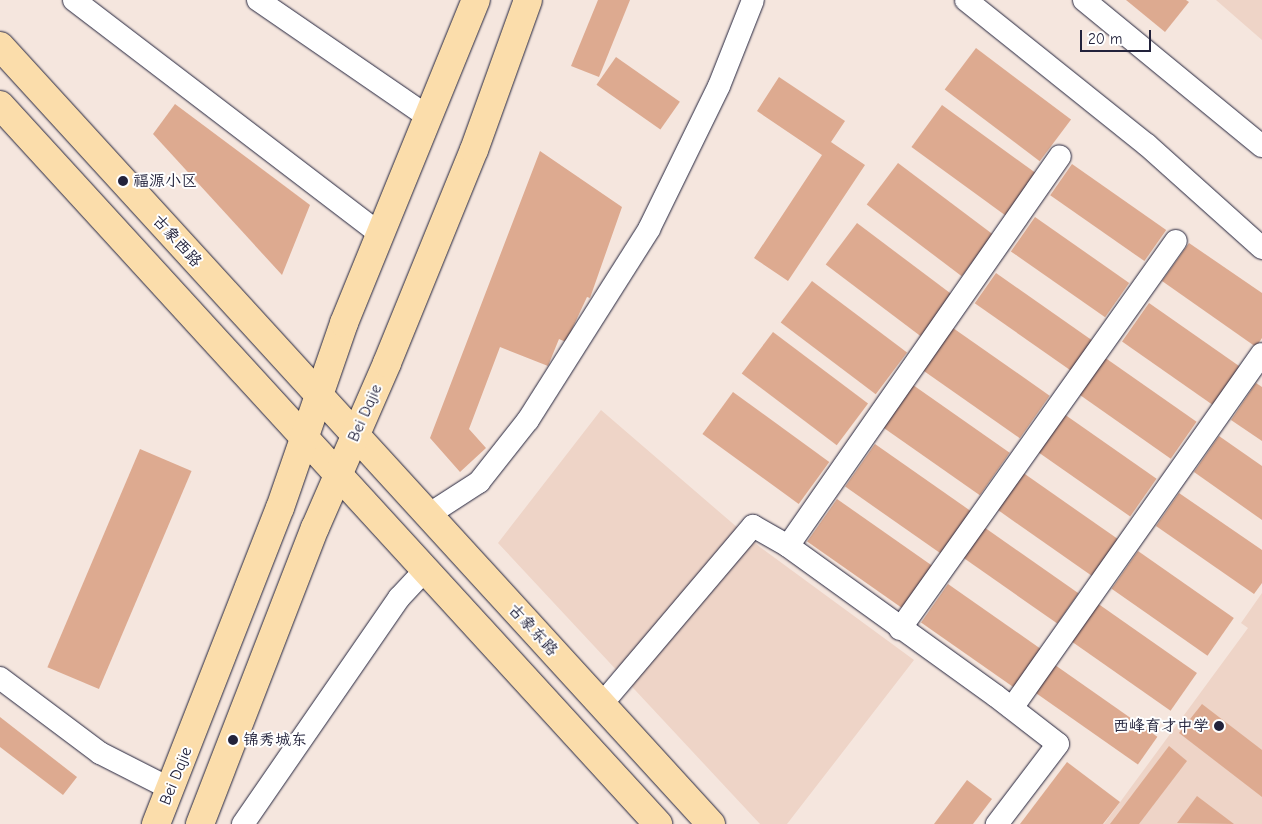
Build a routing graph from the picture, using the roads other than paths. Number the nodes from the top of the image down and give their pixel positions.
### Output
1 (74, 0) edge
2 (258, 0) edge
3 (476, 0) edge
4 (528, 0) edge
5 (753, 0) edge
6 (966, 0) edge
7 (1084, 0) edge
8 (0, 46) edge
9 (0, 105) edge
10 (428, 117) junction
11 (1262, 146) edge
12 (1060, 156) dead end
13 (381, 235) junction
14 (1176, 241) dead end
15 (1262, 248) edge
16 (1262, 354) edge
17 (320, 396) junction
18 (356, 434) junction
19 (306, 438) junction
20 (338, 474) junction
21 (428, 515) junction
22 (788, 546) junction
23 (425, 570) junction
24 (900, 629) junction
25 (0, 678) edge
26 (601, 704) junction
27 (1012, 708) junction
28 (171, 789) junction
29 (156, 824) edge
30 (200, 824) edge
31 (243, 824) edge
32 (658, 824) edge
33 (712, 824) edge
34 (997, 824) edge

1 - 13 street
2 - 10 street
3 - 10 main road, Bei Dajie
4 - 18 main road, Bei Dajie
5 - 21 street
6 - 15 street
7 - 11 street
8 - 17 main road, 古象西路
9 - 19 main road
10 - 13 main road, Bei Dajie
12 - 22 street
13 - 17 main road, Bei Dajie
14 - 24 street
16 - 27 street
17 - 18 main road, 古象西路
17 - 19 main road, Bei Dajie
18 - 20 main road, Bei Dajie
18 - 21 main road, 古象东路
19 - 20 main road
19 - 28 main road, Bei Dajie
20 - 23 main road
20 - 30 main road, Bei Dajie
21 - 26 main road, 古象东路
22 - 24 street
22 - 26 street
23 - 31 street
23 - 32 main road
24 - 27 street
25 - 28 street
26 - 33 main road, 古象东路
27 - 34 street
28 - 29 main road, Bei Dajie

